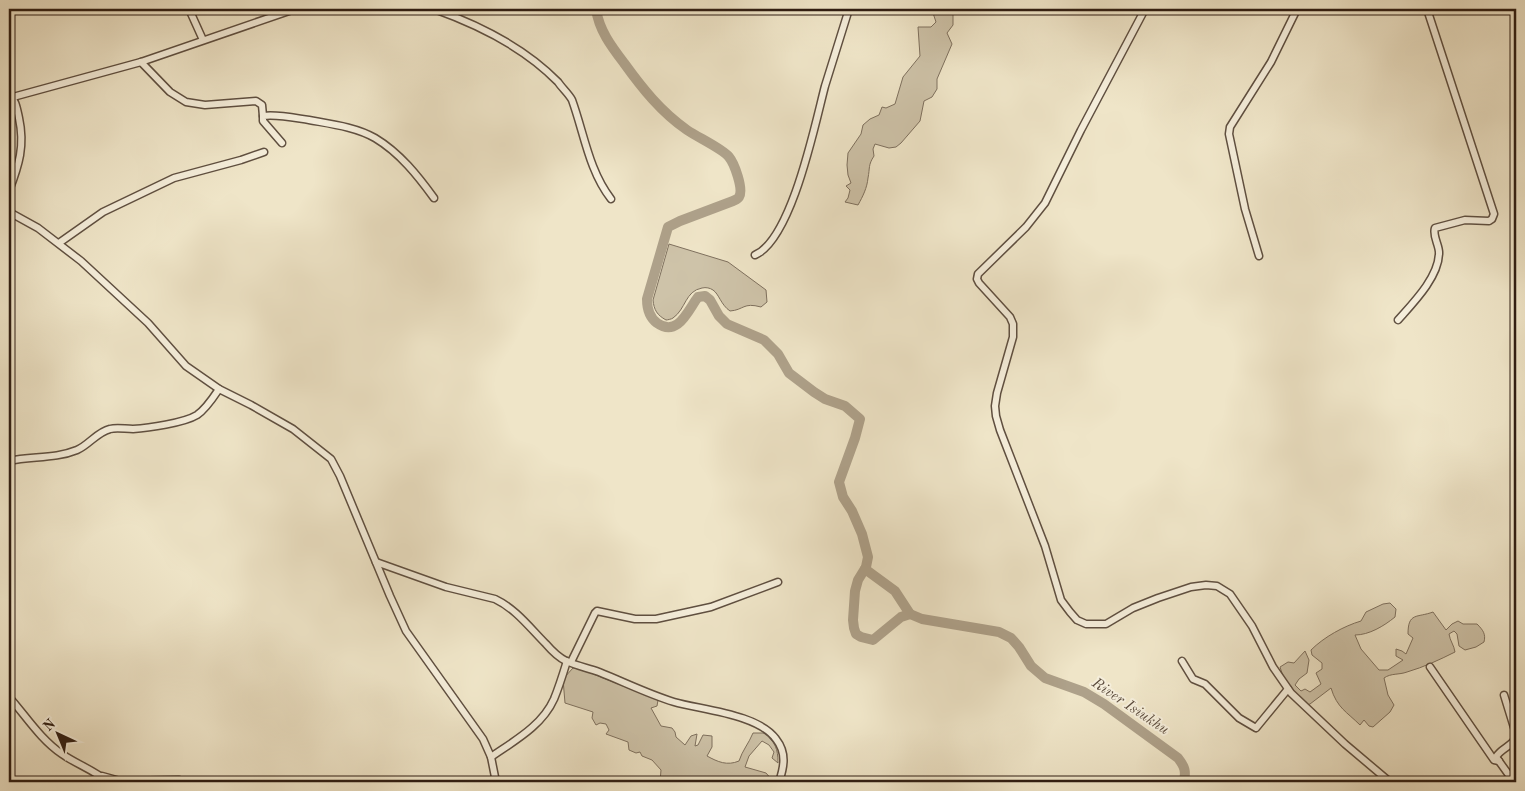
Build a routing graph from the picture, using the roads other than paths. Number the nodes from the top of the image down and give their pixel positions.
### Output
1 (189, 9) edge
2 (296, 9) edge
3 (434, 9) edge
4 (848, 9) edge
5 (1145, 9) edge
6 (1297, 9) edge
7 (1427, 9) edge
8 (203, 40) junction
9 (141, 62) junction
10 (11, 96) edge
11 (263, 116) junction
12 (282, 142) dead end
13 (264, 152) dead end
14 (9, 191) edge
15 (434, 198) dead end
16 (611, 199) dead end
17 (9, 212) edge
18 (59, 243) junction
19 (755, 255) dead end
20 (1259, 256) dead end
21 (1398, 320) dead end
22 (219, 389) junction
23 (9, 461) edge
24 (376, 562) junction
25 (778, 582) dead end
26 (1182, 661) dead end
27 (569, 662) junction
28 (1430, 667) dead end
29 (1288, 689) junction
30 (1504, 695) dead end
31 (9, 697) edge
32 (1516, 735) edge
33 (491, 757) junction
34 (1499, 761) junction
35 (101, 776) junction
36 (179, 780) dead end
37 (108, 782) edge
38 (496, 782) edge
39 (779, 782) edge
40 (1390, 782) edge
41 (1514, 782) edge

1 - 8 street
2 - 8 street
3 - 16 street
4 - 19 street
5 - 29 street
6 - 20 street
7 - 21 street
8 - 9 street
9 - 10 street
9 - 11 street
10 - 14 street
11 - 12 street
11 - 15 street
13 - 18 street
17 - 18 street
18 - 22 street
22 - 23 street
22 - 24 street
24 - 27 street
24 - 33 street
25 - 27 street
26 - 29 street
27 - 33 street
27 - 39 street
28 - 34 street
29 - 40 street
30 - 32 street
31 - 35 street
32 - 34 street
33 - 38 street
34 - 41 street
35 - 36 street
35 - 37 street

